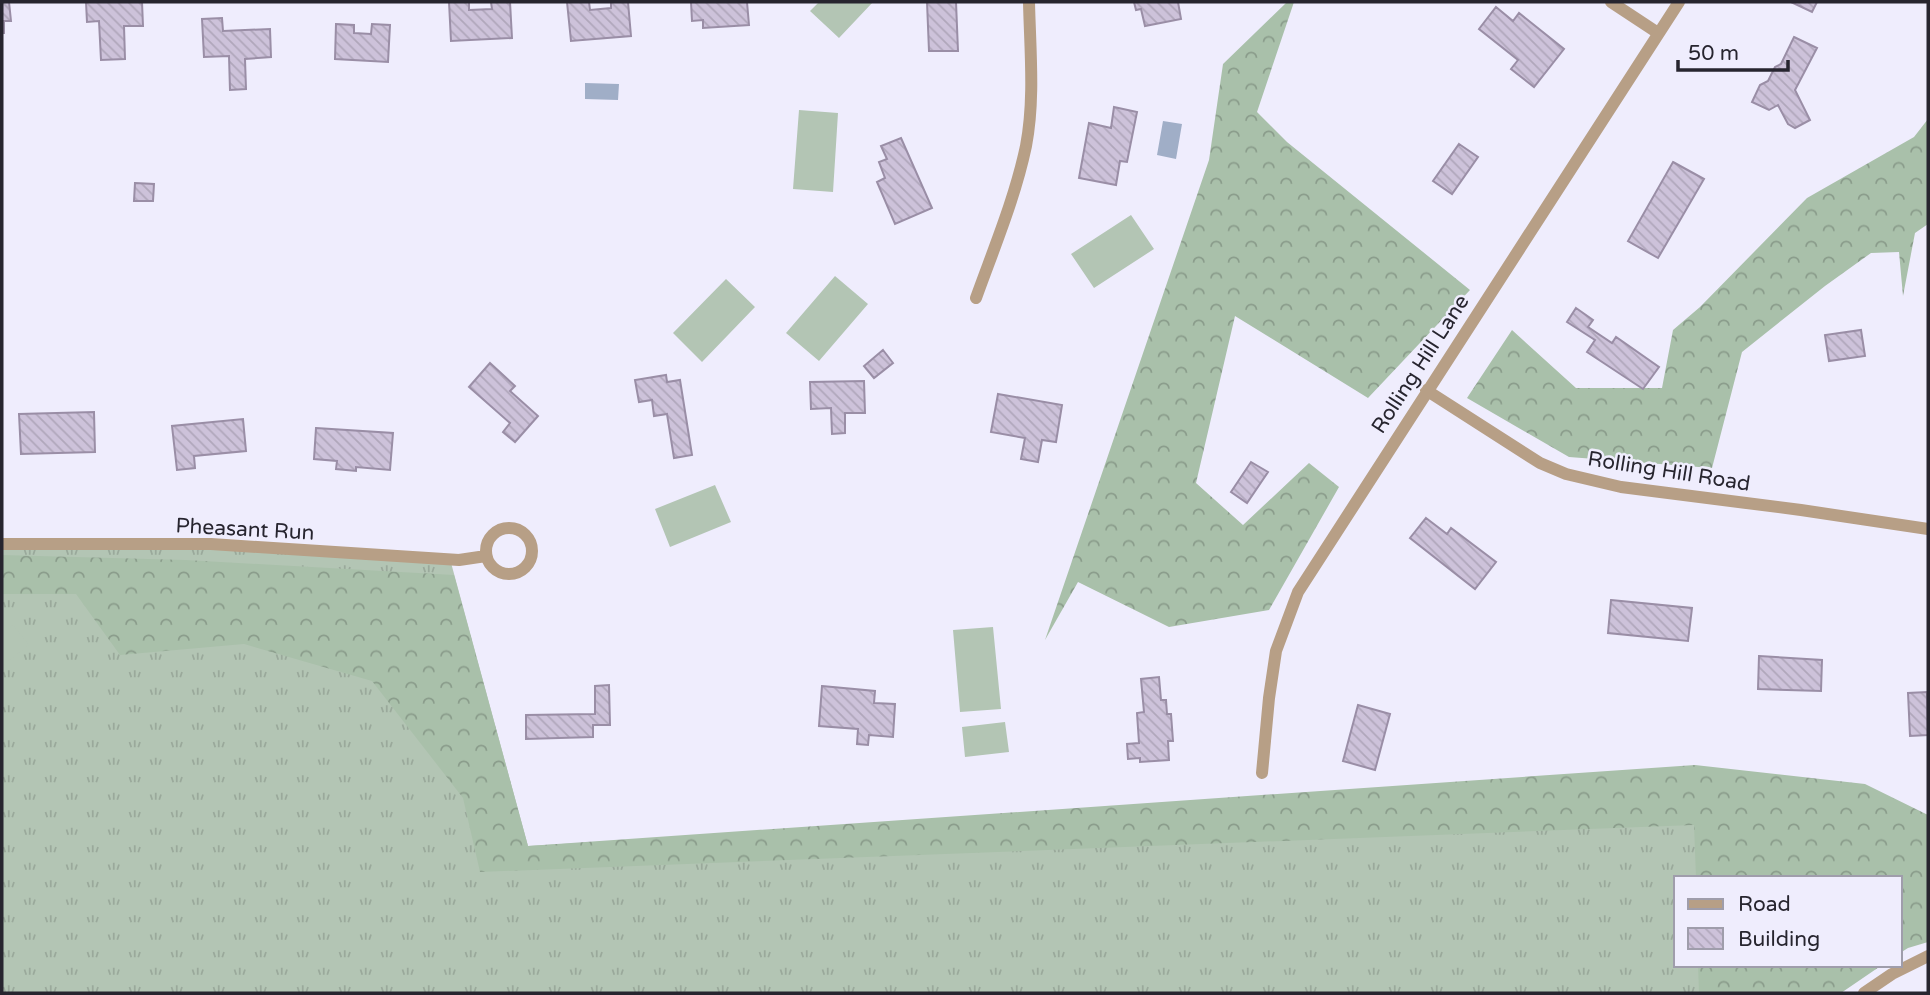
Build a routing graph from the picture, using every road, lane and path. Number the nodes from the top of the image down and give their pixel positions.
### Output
1 (1029, 2) edge
2 (1611, 2) edge
3 (1679, 2) edge
4 (1658, 33) junction
5 (976, 298) dead end
6 (1426, 390) junction
7 (1928, 530) edge
8 (2, 544) edge
9 (486, 556) dead end
10 (1262, 773) dead end
11 (1928, 956) edge
12 (1864, 993) edge

1 - 5 street
2 - 4 street
3 - 4 street, Rolling Hill Lane
4 - 6 street, Rolling Hill Lane
6 - 7 street, Rolling Hill Road
6 - 10 street, Rolling Hill Lane
8 - 9 street, Pheasant Run
11 - 12 street

